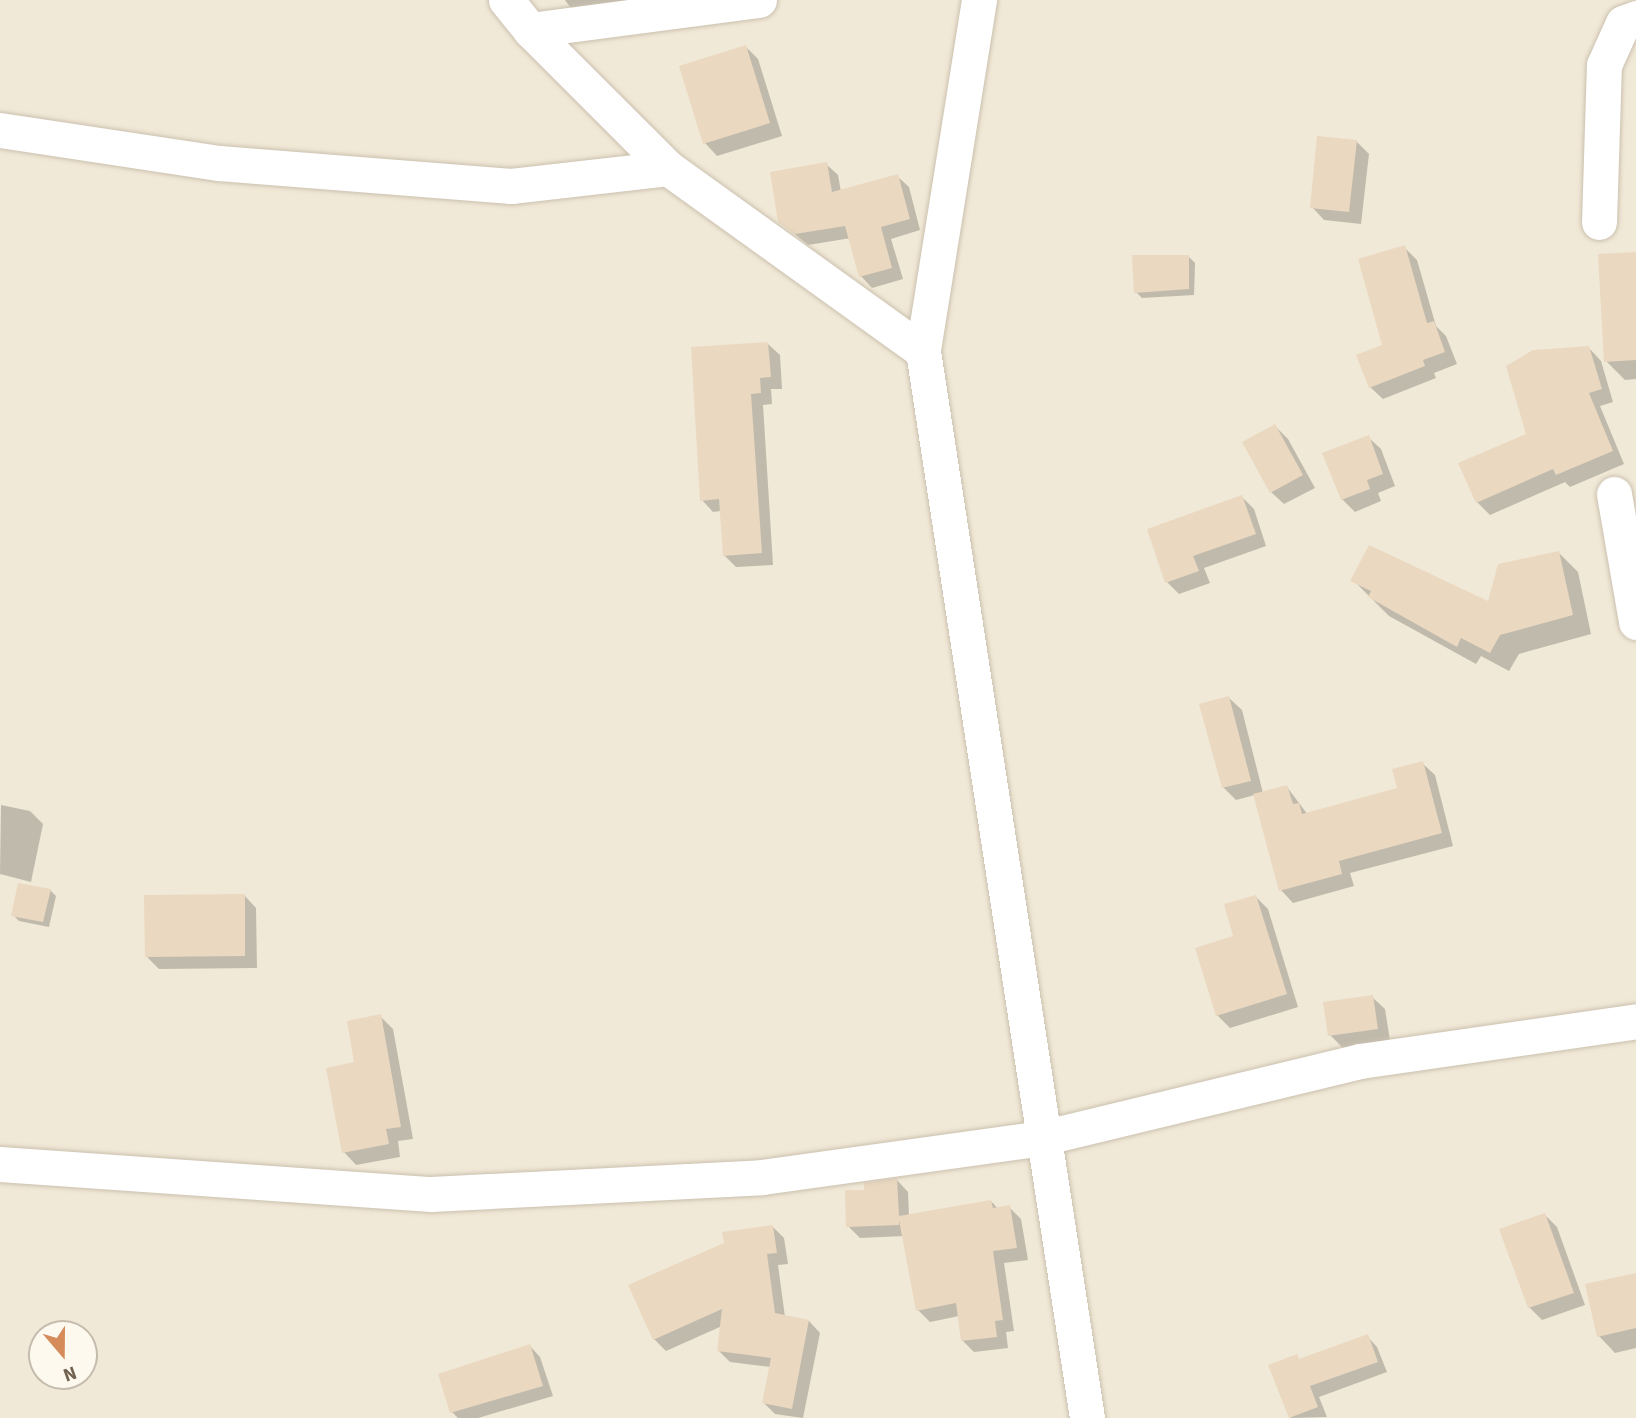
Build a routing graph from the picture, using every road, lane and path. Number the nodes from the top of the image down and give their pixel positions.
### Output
1 (506, 0) edge
2 (759, 0) edge
3 (979, 0) edge
4 (1636, 18) edge
5 (530, 30) junction
6 (0, 130) edge
7 (668, 168) junction
8 (1599, 222) dead end
9 (923, 351) junction
10 (1614, 494) dead end
11 (1636, 622) edge
12 (1636, 1021) edge
13 (1042, 1138) junction
14 (0, 1164) edge
15 (1087, 1418) edge

1 - 5 street
2 - 5 street
3 - 9 street
4 - 8 street
5 - 7 street
6 - 7 street
7 - 9 street
9 - 13 street
10 - 11 street
12 - 13 street
13 - 14 street
13 - 15 street

